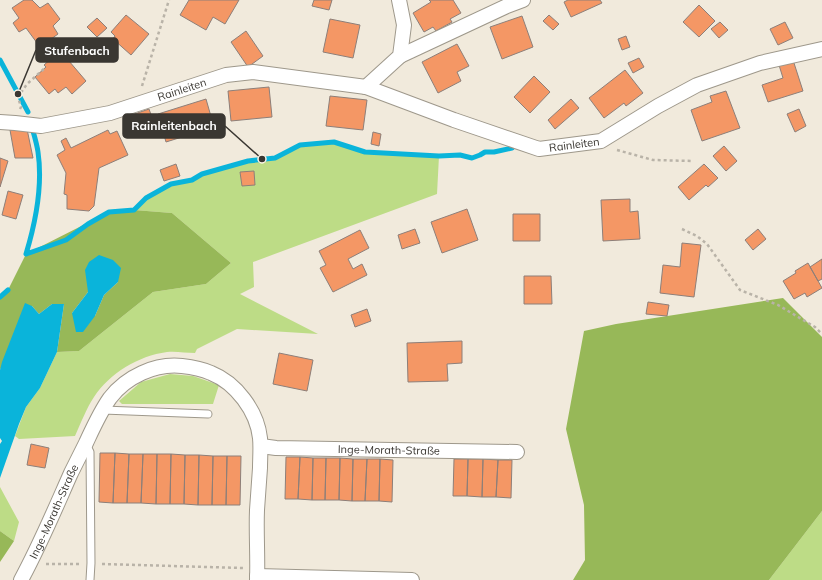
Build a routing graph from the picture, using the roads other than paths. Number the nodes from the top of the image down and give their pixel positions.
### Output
1 (399, 0) edge
2 (523, 0) edge
3 (822, 49) edge
4 (400, 56) junction
5 (366, 87) junction
6 (0, 122) edge
7 (102, 410) junction
8 (208, 414) dead end
9 (86, 443) junction
10 (261, 446) junction
11 (517, 452) dead end
12 (257, 575) edge
13 (21, 580) edge
14 (90, 580) edge
15 (412, 580) edge

1 - 4 street
2 - 4 street
3 - 5 street, Rainleiten
4 - 5 street
5 - 6 street, Rainleiten
7 - 8 lane
7 - 9 street, Inge-Morath-Straße
7 - 10 street, Inge-Morath-Straße
9 - 13 street, Inge-Morath-Straße
9 - 14 lane, Inge-Morath-Straße
10 - 11 street, Inge-Morath-Straße
10 - 12 street, Inge-Morath-Straße
12 - 15 street

